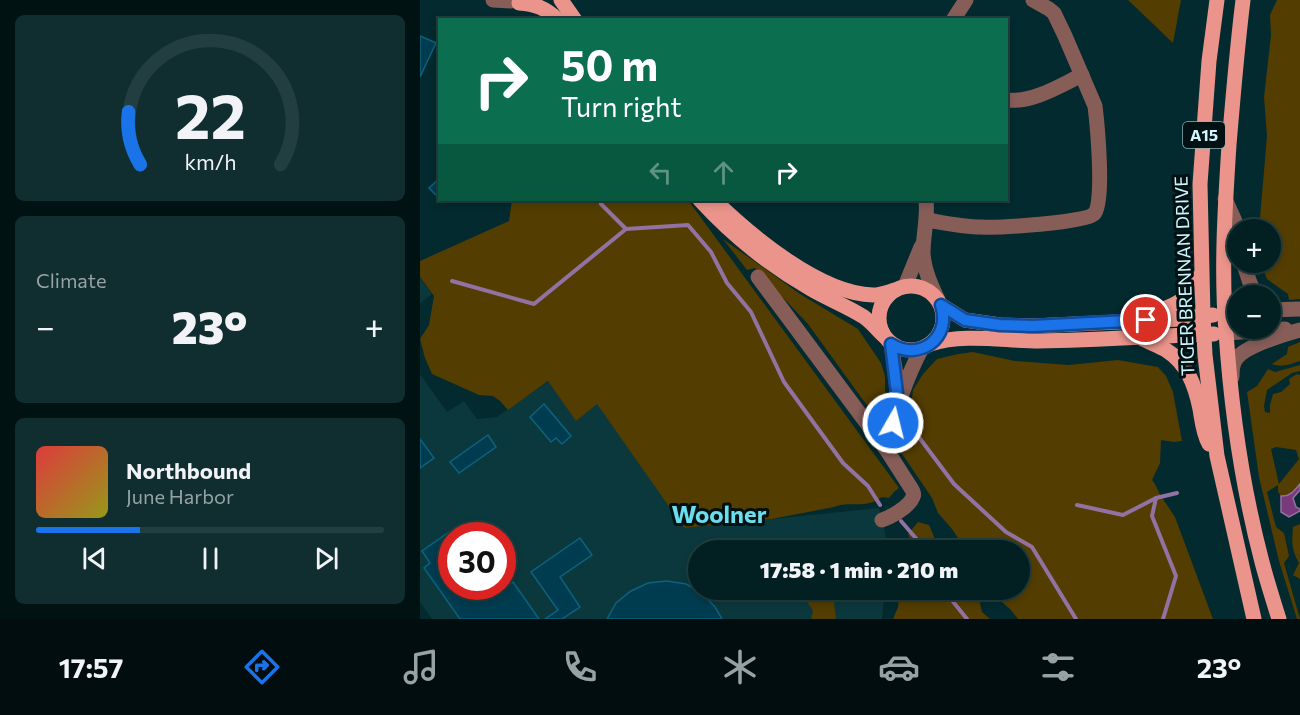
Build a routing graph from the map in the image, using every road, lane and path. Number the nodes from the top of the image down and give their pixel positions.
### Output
1 (493, 0) edge
2 (561, 0) edge
3 (966, 0) edge
4 (1033, 0) edge
5 (1217, 0) edge
6 (1243, 0) edge
7 (518, 1) edge
8 (556, 18) edge
9 (574, 18) edge
10 (954, 18) edge
11 (1082, 75) junction
12 (1008, 100) edge
13 (1225, 199) junction
14 (700, 201) edge
15 (715, 201) edge
16 (926, 201) edge
17 (1234, 219) edge
18 (926, 227) junction
19 (1201, 271) junction
20 (758, 277) dead end
21 (1229, 285) edge
22 (900, 288) junction
23 (939, 303) junction
24 (1281, 309) edge
25 (1300, 309) edge
26 (1227, 314) edge
27 (1203, 316) junction
28 (1129, 321) junction
29 (1227, 329) edge
30 (1300, 329) edge
31 (1226, 333) junction
32 (1204, 334) junction
33 (1138, 336) junction
34 (887, 340) junction
35 (926, 346) junction
36 (1231, 384) junction
37 (895, 416) junction
38 (886, 449) junction
39 (1217, 456) junction
40 (882, 520) dead end
41 (1254, 619) edge
42 (1279, 619) edge

1 - 7 street
2 - 9 main road
3 - 10 street
4 - 11 street
5 - 19 main road, TIGER BRENNAN DRIVE / A15
6 - 13 main road, A15
7 - 8 main road
11 - 12 street
11 - 18 street
13 - 17 street
13 - 21 main road, A15
14 - 34 main road
15 - 22 main road
16 - 18 street
18 - 22 street
18 - 23 street
19 - 27 main road, TIGER BRENNAN DRIVE / A15
19 - 28 main road
20 - 38 street
22 - 23 main road
22 - 34 main road
23 - 28 main road
23 - 35 main road
24 - 25 street
26 - 27 main road
27 - 28 main road
27 - 32 main road, TIGER BRENNAN DRIVE / A15
29 - 31 main road, A15
30 - 31 street
30 - 36 street
31 - 32 main road
31 - 36 main road, A15
32 - 33 main road
32 - 39 main road, TIGER BRENNAN DRIVE / A15
33 - 35 main road
33 - 39 main road
34 - 35 main road
34 - 37 street
35 - 37 street
36 - 42 main road, A15
37 - 38 street
38 - 40 street
39 - 41 main road, TIGER BRENNAN DRIVE / A15

